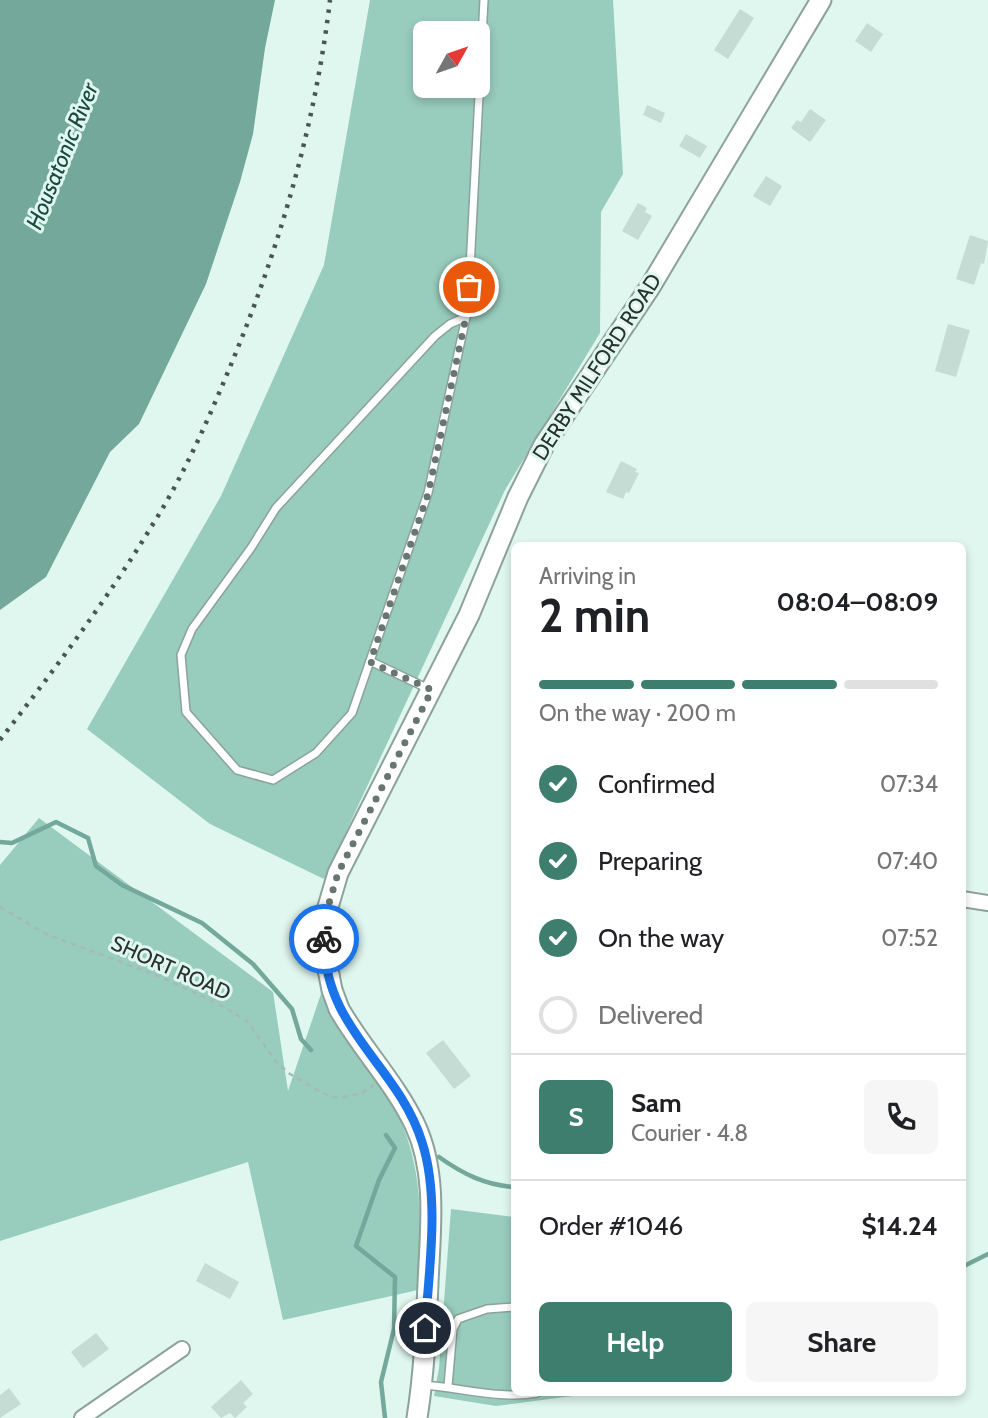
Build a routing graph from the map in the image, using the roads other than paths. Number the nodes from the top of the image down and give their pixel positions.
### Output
1 (484, 0) edge
2 (821, 0) edge
3 (466, 317) junction
4 (370, 662) junction
5 (432, 690) junction
6 (966, 899) edge
7 (988, 902) edge
8 (511, 1307) edge
9 (182, 1349) dead end
10 (421, 1385) junction
11 (447, 1386) junction
12 (511, 1393) edge
13 (82, 1418) edge
14 (417, 1418) edge

1 - 3 lane
2 - 5 main road, DERBY MILFORD ROAD
3 - 4 lane
3 - 4 lane
4 - 5 lane
5 - 10 main road, DERBY MILFORD ROAD
6 - 7 street
8 - 11 lane
9 - 13 street
10 - 11 lane
10 - 14 main road, DERBY MILFORD ROAD
11 - 12 lane

